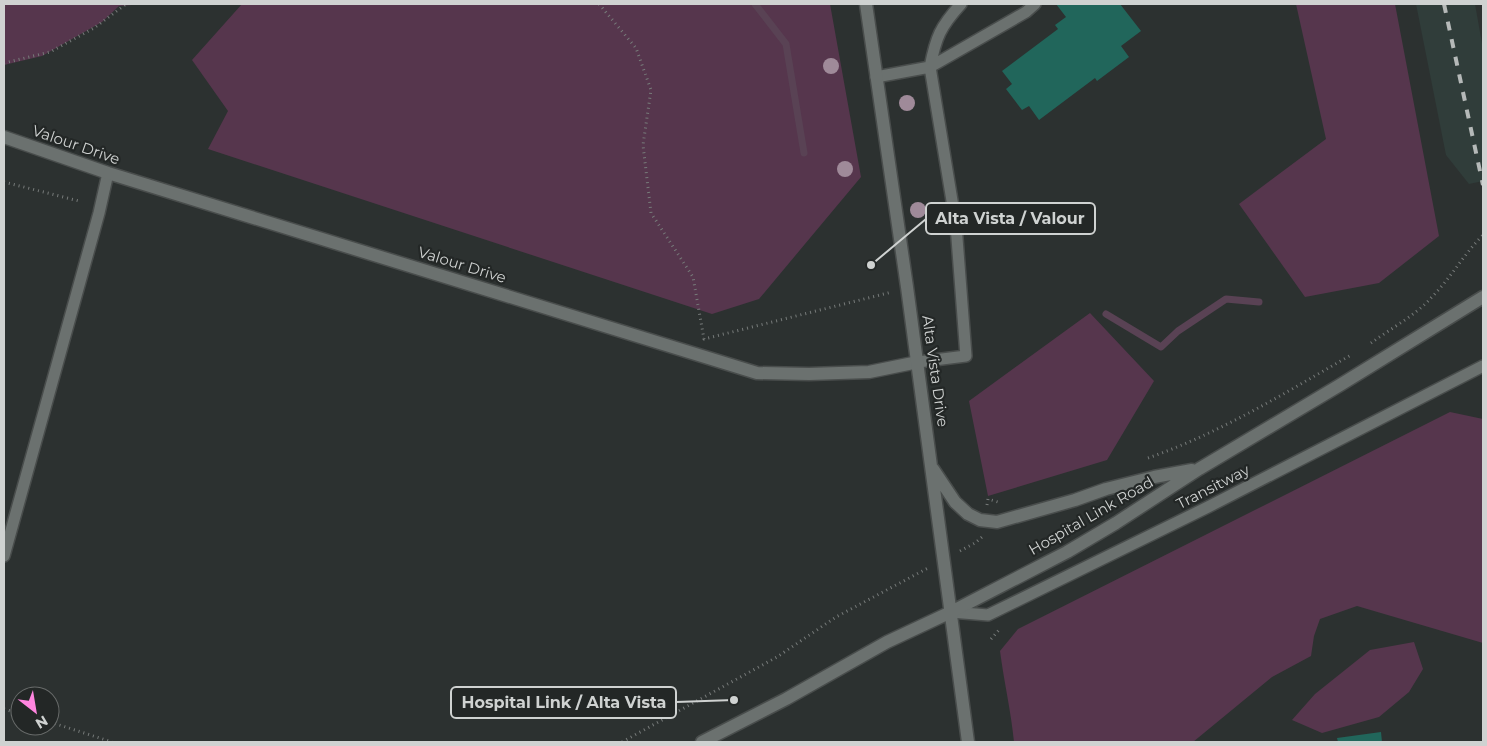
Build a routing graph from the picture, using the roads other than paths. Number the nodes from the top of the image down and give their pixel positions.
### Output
1 (866, 4) edge
2 (961, 4) edge
3 (1035, 4) edge
4 (930, 67) junction
5 (876, 77) junction
6 (4, 137) edge
7 (108, 173) junction
8 (1482, 297) edge
9 (918, 362) junction
10 (1483, 366) edge
11 (931, 467) junction
12 (1199, 469) junction
13 (4, 556) edge
14 (951, 612) junction
15 (702, 742) edge
16 (968, 742) edge

1 - 5 street, Alta Vista Drive
2 - 4 lane
3 - 4 lane
4 - 5 lane
4 - 9 lane
5 - 9 street, Alta Vista Drive
6 - 7 street, Valour Drive
7 - 9 street, Valour Drive
7 - 13 lane
8 - 12 street, Hospital Link Road
9 - 11 street, Alta Vista Drive
10 - 14 lane, Transitway
11 - 12 street
11 - 14 street, Alta Vista Drive
12 - 14 street, Hospital Link Road
14 - 15 street, Hospital Link Road
14 - 16 street, Alta Vista Drive

